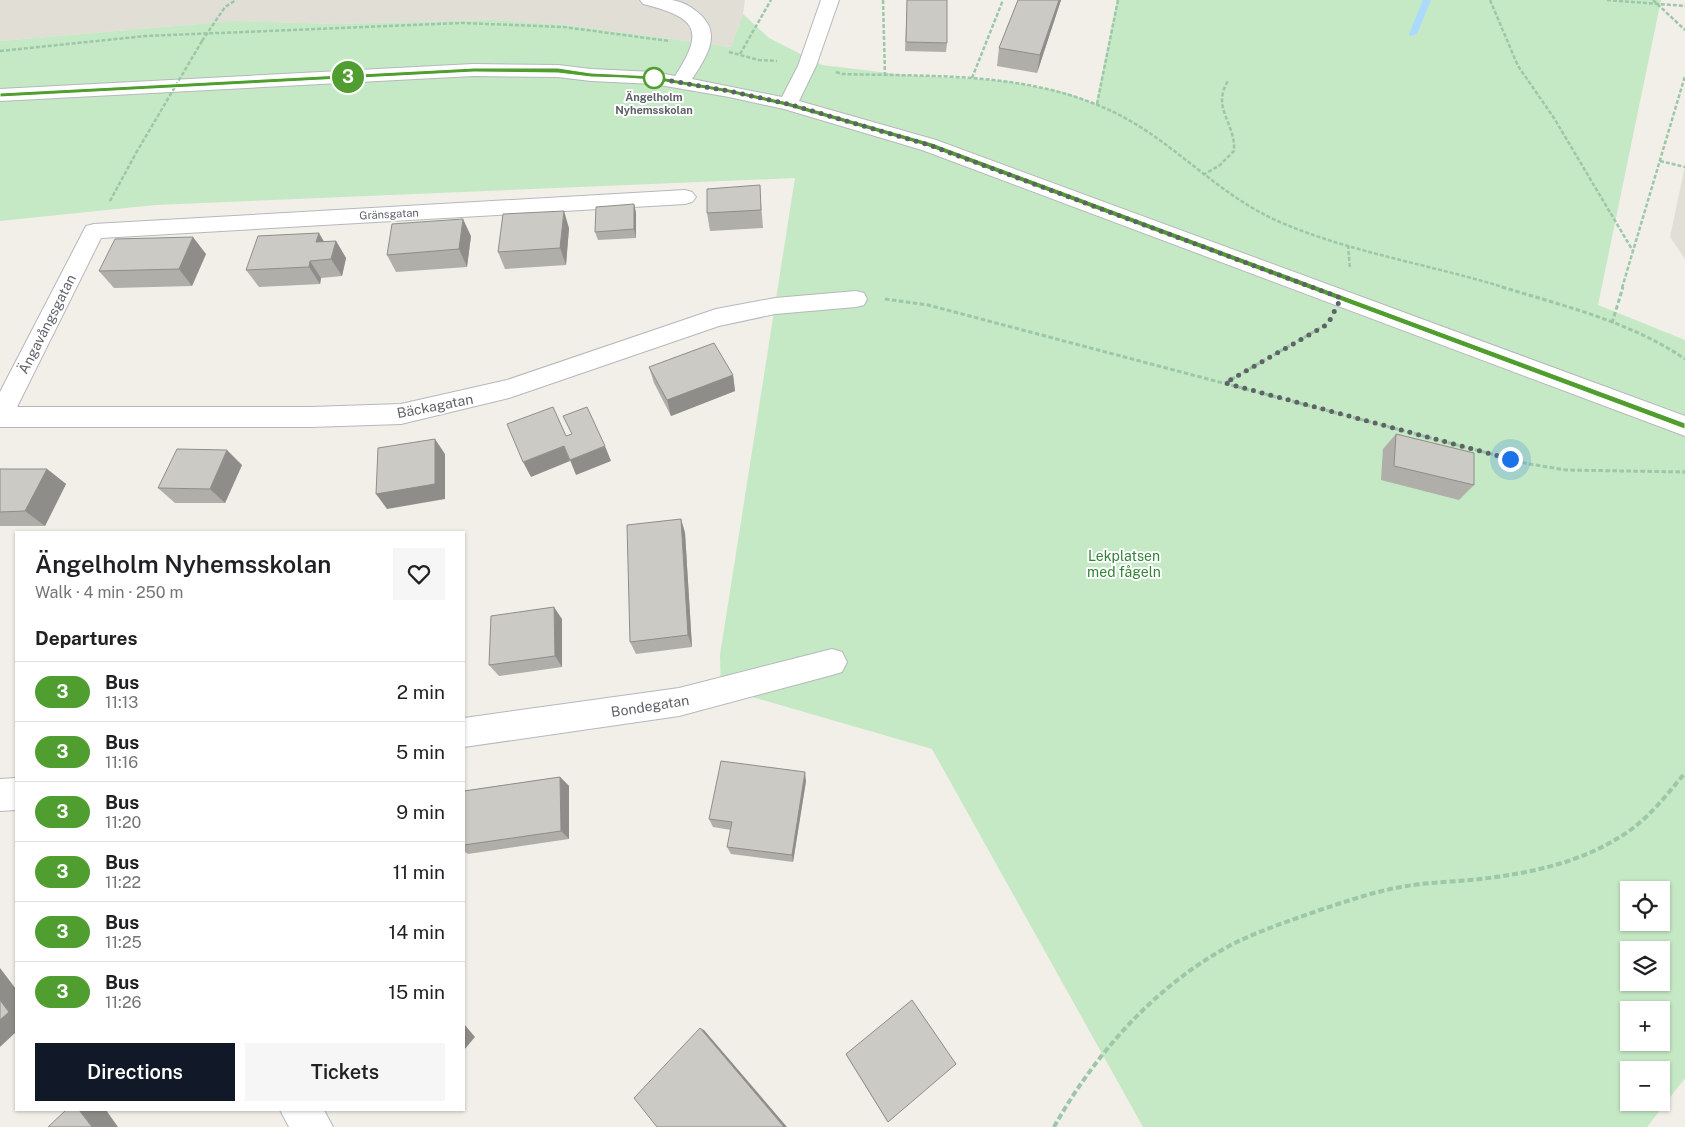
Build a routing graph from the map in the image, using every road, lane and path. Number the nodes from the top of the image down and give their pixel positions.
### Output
1 (236, 0) edge
2 (649, 0) edge
3 (771, 0) edge
4 (830, 0) edge
5 (882, 0) edge
6 (1003, 0) edge
7 (1118, 0) edge
8 (1490, 0) edge
9 (1607, 0) edge
10 (1653, 0) edge
11 (1658, 4) junction
12 (1685, 6) edge
13 (1685, 30) edge
14 (740, 54) dead end
15 (885, 75) dead end
16 (1685, 76) edge
17 (972, 78) dead end
18 (1228, 81) dead end
19 (680, 83) junction
20 (0, 95) edge
21 (788, 104) junction
22 (1097, 104) dead end
23 (1660, 161) junction
24 (1685, 167) edge
25 (1202, 176) dead end
26 (685, 197) dead end
27 (94, 231) junction
28 (1348, 245) dead end
29 (1634, 251) junction
30 (1341, 298) junction
31 (856, 299) joint
32 (1612, 323) dead end
33 (1225, 383) junction
34 (0, 417) edge
35 (1685, 426) edge
36 (1685, 472) edge
37 (832, 662) dead end
38 (465, 733) edge
39 (1685, 772) edge
40 (0, 794) edge
41 (15, 794) edge
42 (299, 1111) edge
43 (314, 1127) edge
44 (1054, 1127) edge

1 - 27 path, bridge
2 - 19 street
3 - 14 path
4 - 21 street
5 - 15 path
6 - 17 path
7 - 22 path
8 - 29 path
9 - 11 path
10 - 11 path
11 - 12 path
11 - 13 path
16 - 23 path
18 - 25 path
19 - 20 street
19 - 21 street
21 - 30 street
23 - 24 path
23 - 29 path
26 - 27 street, Gränsgatan
27 - 34 street, Ängavångsgatan
28 - 30 path
29 - 32 path
30 - 33 path
30 - 35 street
31 - 33 path
31 - 34 street, Bäckagatan
33 - 36 path
37 - 38 street, Bondegatan
39 - 44 path
40 - 41 street
42 - 43 street

